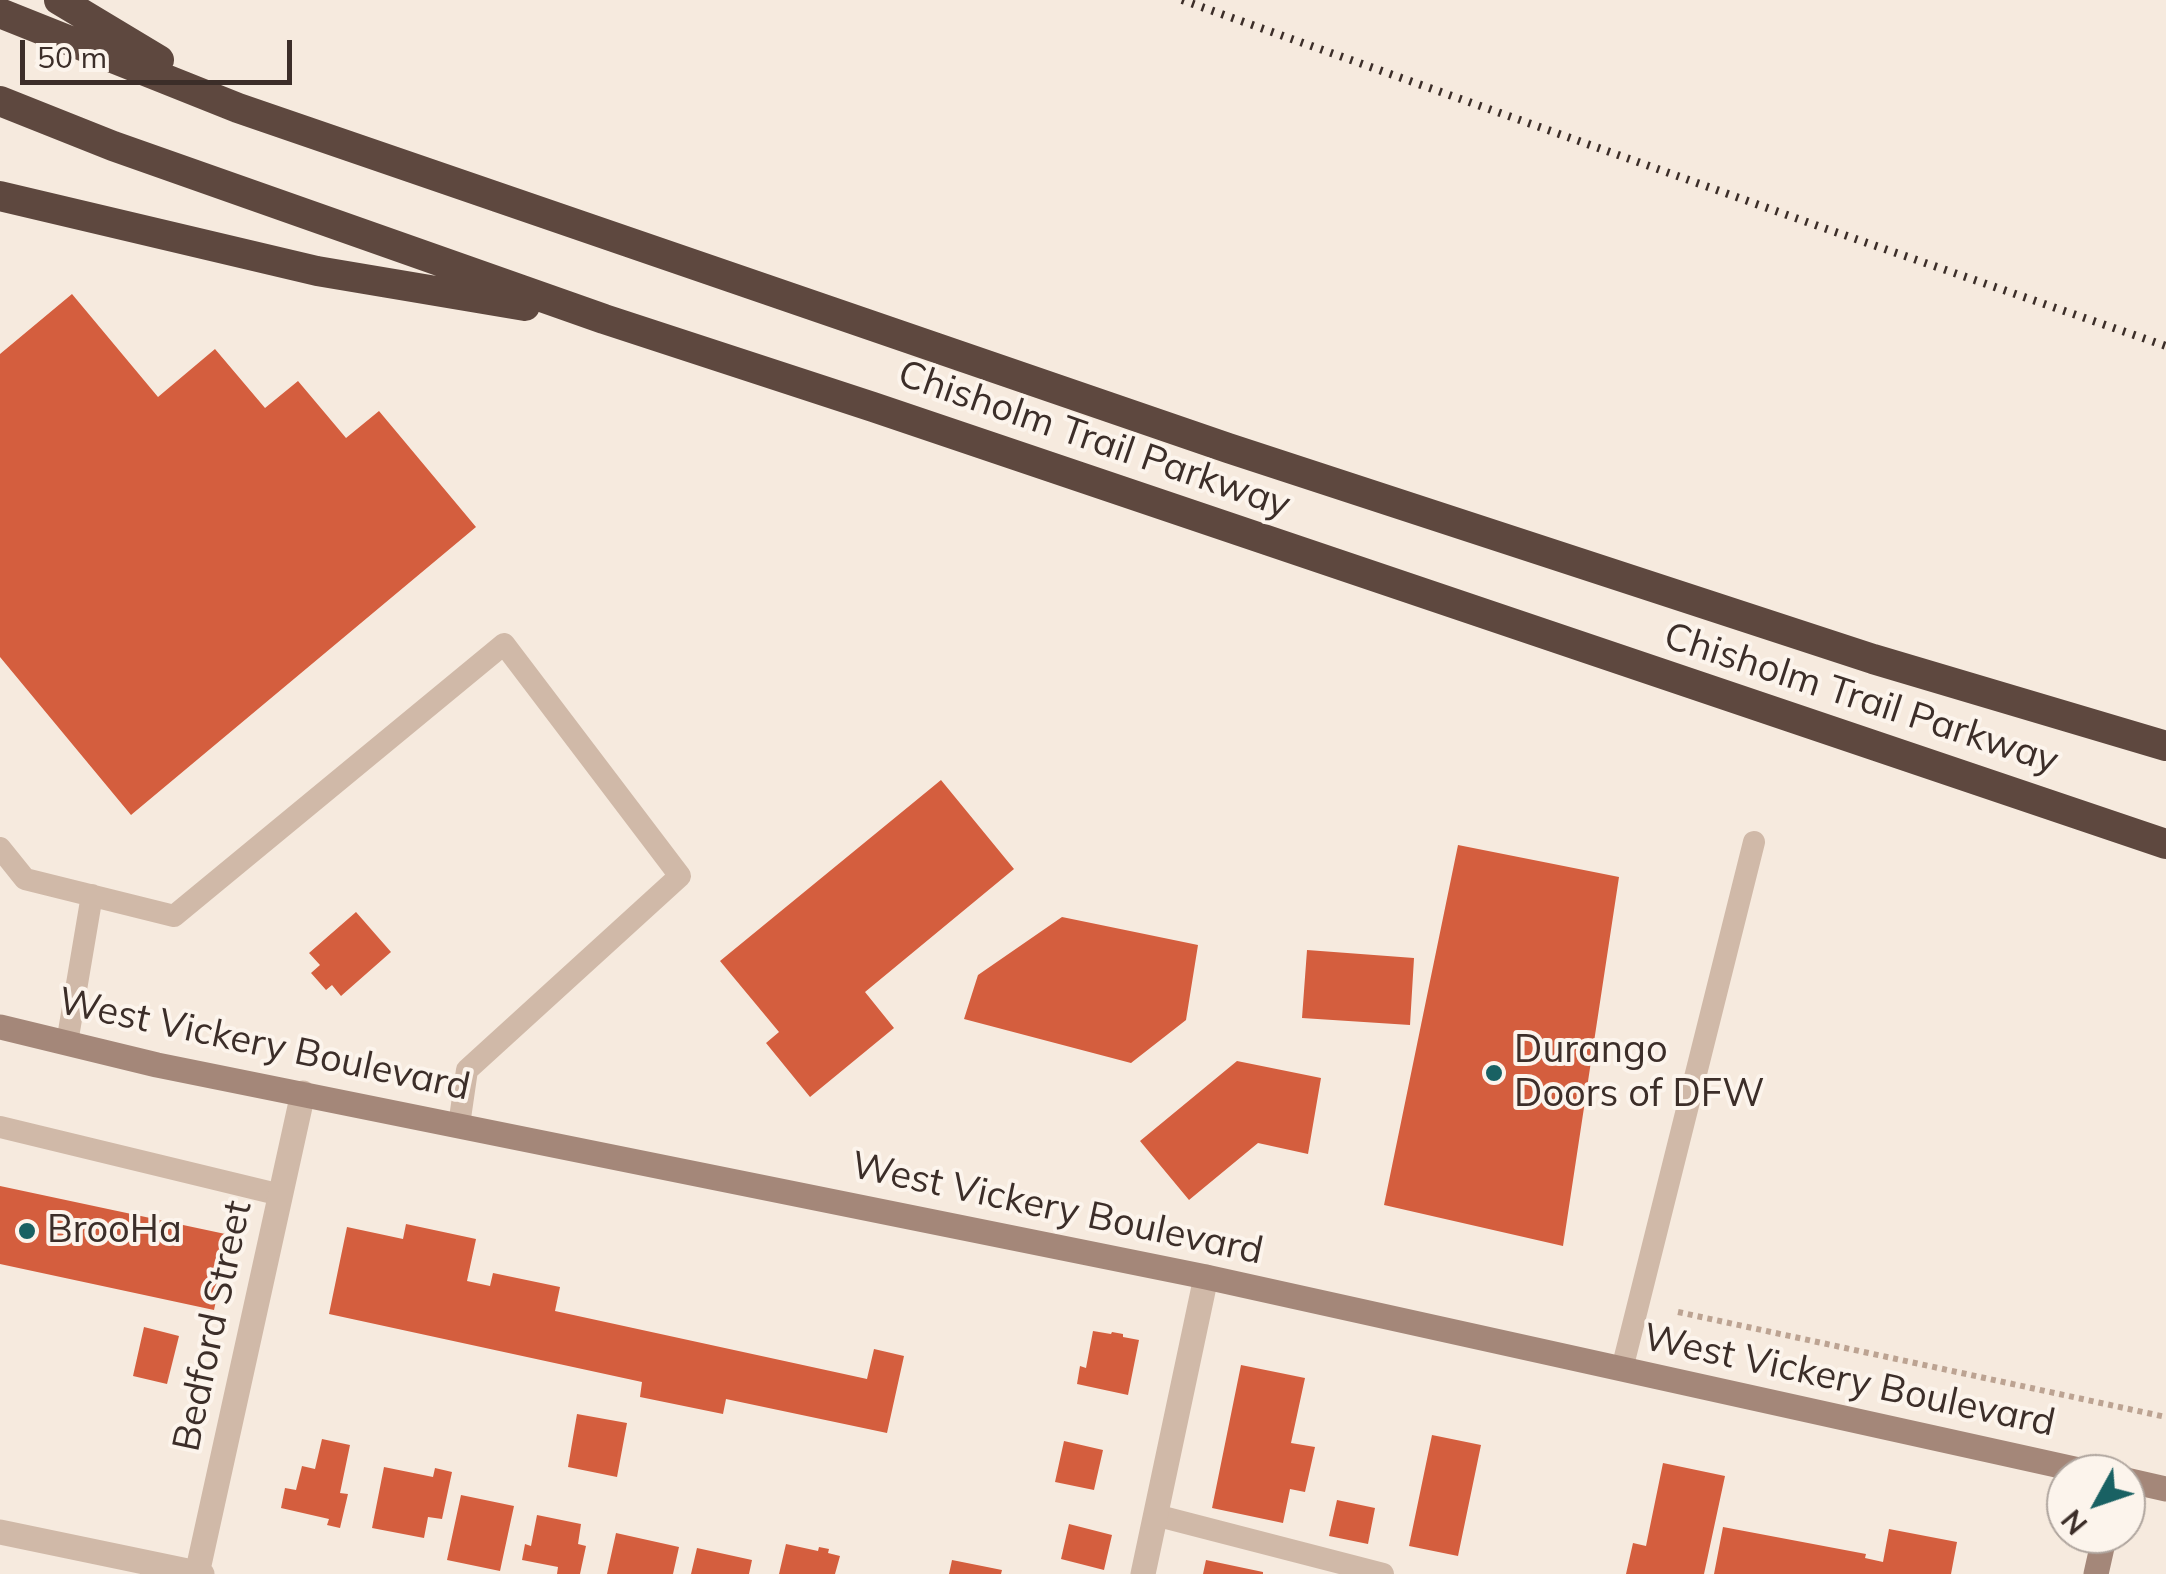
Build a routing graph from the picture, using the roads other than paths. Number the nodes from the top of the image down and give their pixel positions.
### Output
1 (59, 0) edge
2 (0, 13) edge
3 (0, 101) edge
4 (238, 108) junction
5 (0, 196) edge
6 (604, 319) junction
7 (2166, 746) edge
8 (1754, 842) dead end
9 (2166, 844) edge
10 (0, 848) edge
11 (92, 896) junction
12 (0, 1027) edge
13 (67, 1043) junction
14 (303, 1093) junction
15 (459, 1125) junction
16 (0, 1127) edge
17 (280, 1195) junction
18 (1206, 1276) junction
19 (1622, 1369) junction
20 (2046, 1463) edge
21 (1155, 1515) junction
22 (0, 1532) edge
23 (199, 1574) edge
24 (1143, 1574) edge
25 (1383, 1574) edge

1 - 4 highway
2 - 4 highway, Chisholm Trail Parkway
3 - 6 highway, Chisholm Trail Parkway
4 - 7 highway, Chisholm Trail Parkway
5 - 6 highway
6 - 9 highway, Chisholm Trail Parkway
8 - 19 lane
10 - 11 lane
11 - 13 lane
11 - 15 lane
12 - 13 main road, West Vickery Boulevard
13 - 14 main road, West Vickery Boulevard
14 - 15 main road, West Vickery Boulevard
14 - 17 street, Bedford Street
15 - 18 main road, West Vickery Boulevard
16 - 17 lane
17 - 23 street, Bedford Street
18 - 19 main road, West Vickery Boulevard
18 - 21 street
19 - 20 main road, West Vickery Boulevard
21 - 24 street
21 - 25 lane
22 - 23 street

